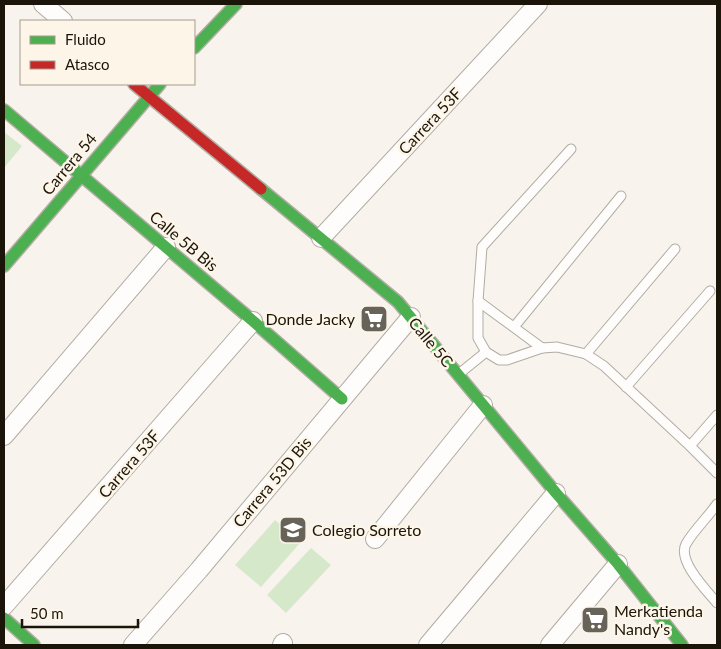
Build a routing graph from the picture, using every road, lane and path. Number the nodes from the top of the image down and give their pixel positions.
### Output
1 (43, 4) edge
2 (236, 4) edge
3 (538, 4) edge
4 (62, 20) edge
5 (195, 47) edge
6 (135, 85) edge
7 (159, 85) edge
8 (148, 96) junction
9 (4, 110) edge
10 (571, 149) dead end
11 (81, 175) junction
12 (622, 196) dead end
13 (321, 238) junction
14 (166, 247) junction
15 (675, 249) dead end
16 (4, 266) edge
17 (710, 291) dead end
18 (478, 301) junction
19 (411, 317) junction
20 (253, 321) junction
21 (514, 327) junction
22 (542, 348) junction
23 (486, 352) junction
24 (586, 354) junction
25 (458, 375) junction
26 (626, 387) junction
27 (342, 398) junction
28 (483, 405) junction
29 (717, 415) edge
30 (4, 436) edge
31 (690, 446) junction
32 (717, 473) edge
33 (556, 493) junction
34 (717, 505) edge
35 (375, 540) dead end
36 (618, 564) junction
37 (717, 604) edge
38 (4, 606) edge
39 (4, 618) edge
40 (677, 643) edge
41 (34, 645) edge
42 (133, 645) edge
43 (428, 645) edge
44 (550, 645) edge

1 - 4 street
2 - 5 street
3 - 13 street, Carrera 53F
6 - 8 street, Calle 5C
7 - 8 street, Carrera 54
8 - 11 street, Carrera 54
8 - 13 street, Calle 5C
9 - 11 street, Calle 5B Bis
10 - 18 lane
11 - 14 street, Calle 5B Bis
11 - 16 street, Carrera 54
12 - 21 lane
13 - 19 street, Calle 5C
14 - 20 street, Calle 5B Bis
14 - 30 street
15 - 24 lane
17 - 26 lane
18 - 21 lane
18 - 23 lane
19 - 25 street, Calle 5C
19 - 27 street, Carrera 53D Bis
20 - 27 street, Calle 5B Bis
20 - 38 street, Carrera 53F
21 - 22 lane
22 - 23 lane
22 - 24 lane
23 - 25 lane
24 - 26 lane
25 - 28 street, Calle 5C
26 - 31 lane
27 - 42 street, Carrera 53D Bis
28 - 33 street, Calle 5C
28 - 35 street
29 - 31 lane
31 - 32 lane
33 - 36 street, Calle 5C
33 - 43 street
34 - 37 lane
36 - 40 street, Calle 5C
36 - 44 street
39 - 41 street

